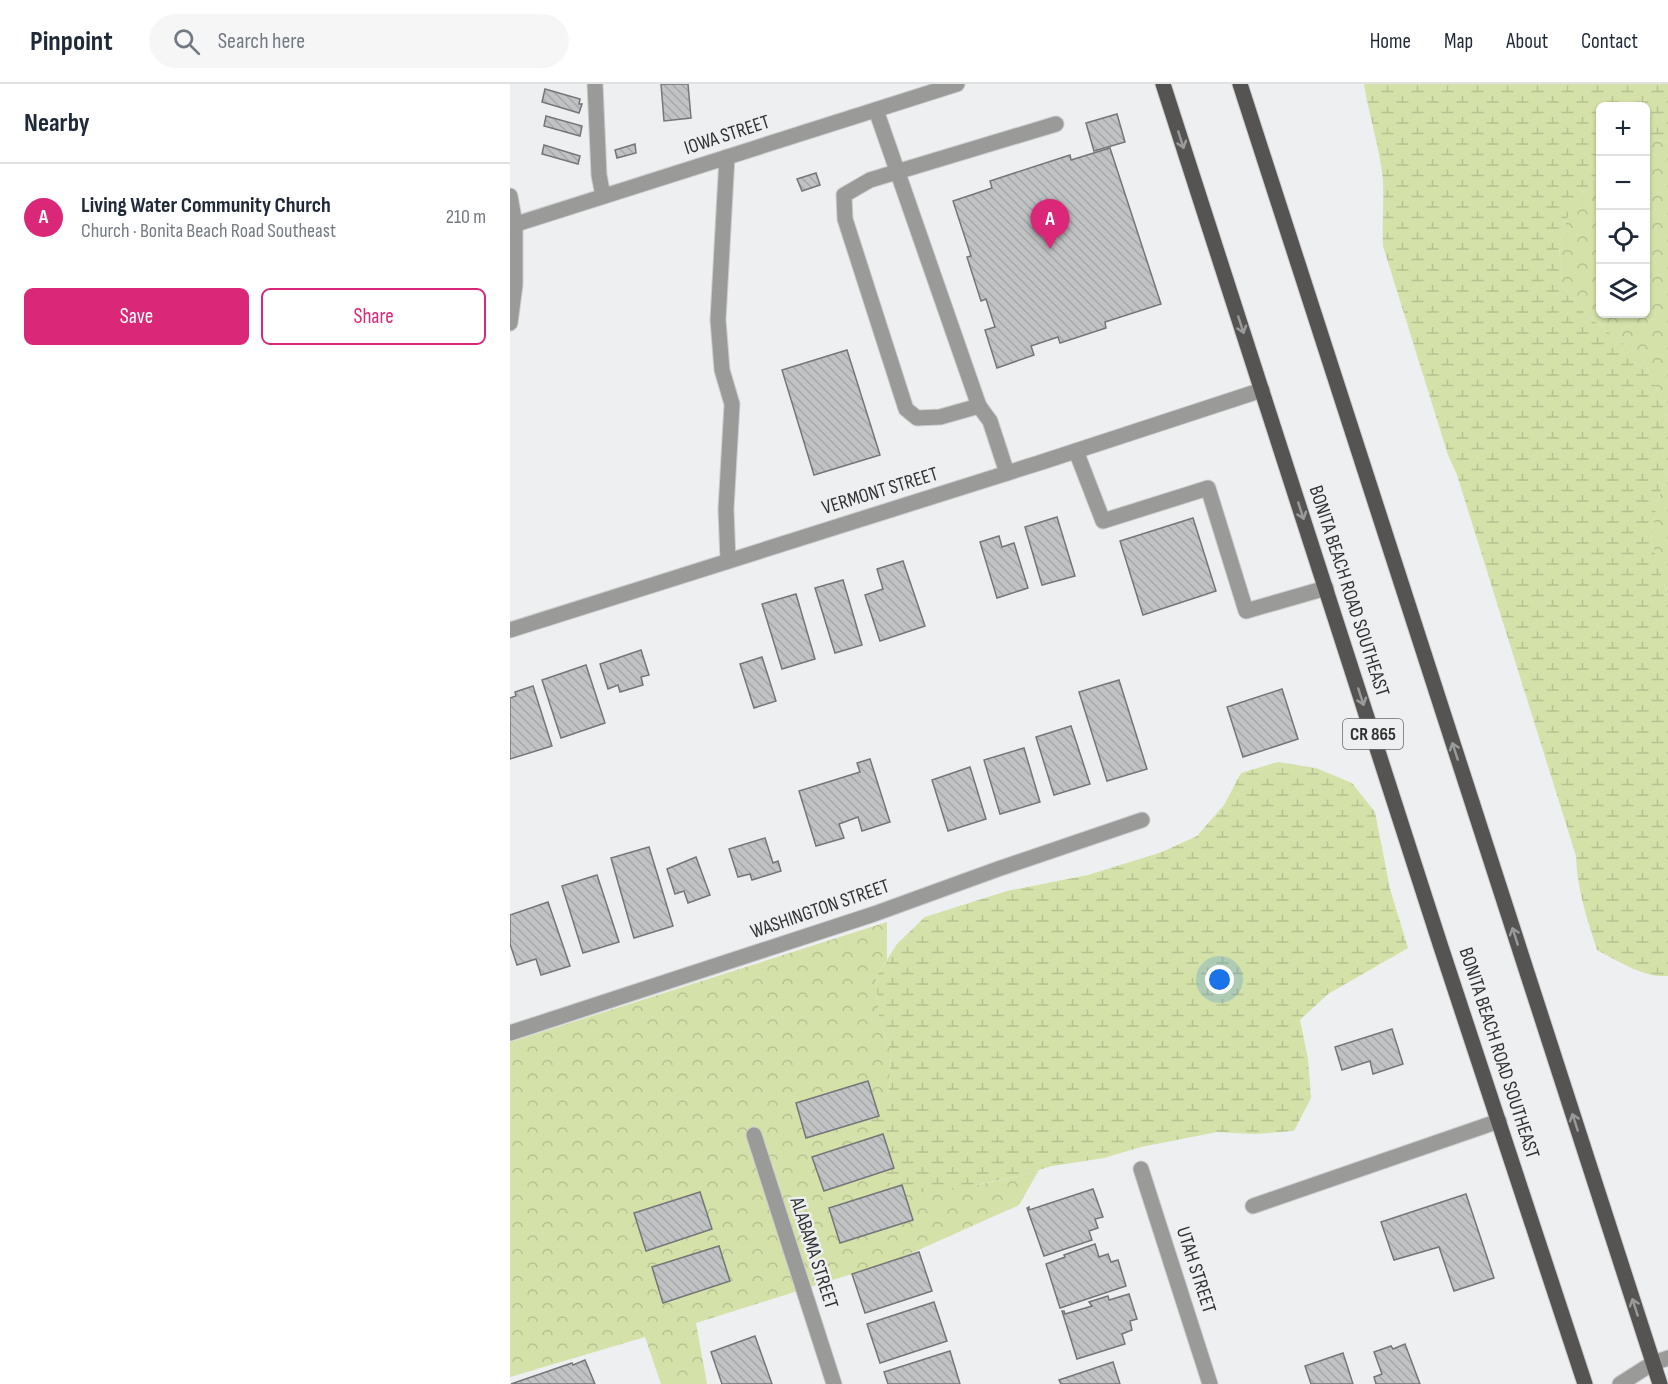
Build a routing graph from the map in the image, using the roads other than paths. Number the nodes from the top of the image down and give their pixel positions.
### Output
1 (595, 84) edge
2 (957, 84) edge
3 (1163, 84) edge
4 (1240, 84) edge
5 (876, 110) junction
6 (1056, 124) dead end
7 (727, 157) junction
8 (897, 172) junction
9 (510, 196) edge
10 (603, 196) junction
11 (512, 225) edge
12 (510, 323) edge
13 (1262, 390) junction
14 (979, 406) junction
15 (1076, 451) junction
16 (1007, 473) junction
17 (728, 561) junction
18 (1326, 588) junction
19 (510, 630) edge
20 (1142, 820) dead end
21 (510, 1033) edge
22 (1499, 1121) junction
23 (754, 1135) dead end
24 (1142, 1168) dead end
25 (1253, 1206) dead end
26 (1661, 1361) edge
27 (834, 1384) edge
28 (1210, 1384) edge
29 (1586, 1384) edge
30 (1620, 1384) edge
31 (1660, 1384) edge

1 - 10 street
2 - 5 street, IOWA STREET
3 -> 13 main road, BONITA BEACH ROAD SOUTHEAST / CR 865
26 -> 4 main road
5 - 7 street, IOWA STREET
5 - 8 street
6 - 8 street
7 - 10 street, IOWA STREET
7 - 17 street
8 - 14 street
8 - 14 street
9 - 11 street
10 - 11 street, IOWA STREET
11 - 12 street
13 - 15 street, VERMONT STREET
13 -> 18 main road, BONITA BEACH ROAD SOUTHEAST / CR 865
14 - 16 street
15 - 16 street, VERMONT STREET
15 - 18 street
16 - 17 street, VERMONT STREET
17 - 19 street, VERMONT STREET
18 -> 22 main road, BONITA BEACH ROAD SOUTHEAST / CR 865
20 - 21 street, WASHINGTON STREET
22 - 25 street
22 - 29 main road, BONITA BEACH ROAD SOUTHEAST / CR 865
23 - 27 street, ALABAMA STREET
24 - 28 street, UTAH STREET
26 - 30 street
26 - 31 main road

